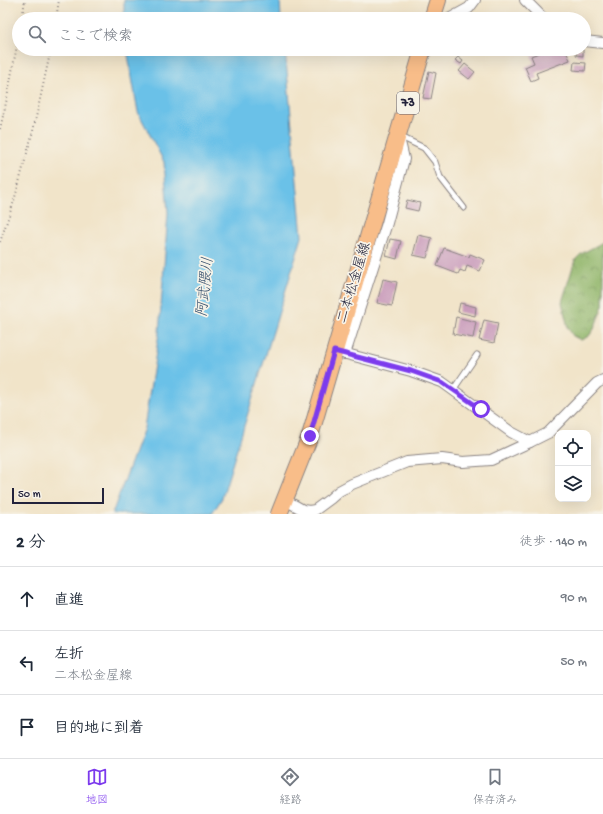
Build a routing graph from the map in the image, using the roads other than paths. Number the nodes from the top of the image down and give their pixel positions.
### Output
1 (438, 0) edge
2 (475, 0) edge
3 (525, 0) edge
4 (434, 12) edge
5 (462, 12) edge
6 (537, 12) edge
7 (591, 42) edge
8 (603, 43) edge
9 (422, 56) edge
10 (398, 136) junction
11 (464, 208) dead end
12 (340, 352) junction
13 (477, 355) dead end
14 (603, 380) edge
15 (453, 390) junction
16 (530, 442) junction
17 (282, 507) edge
18 (315, 512) edge

1 - 4 main road
2 - 5 street
3 - 6 street
7 - 8 street
9 - 10 main road, 二本松金屋線 / 73
10 - 11 lane
10 - 12 main road, 二本松金屋線 / 73
12 - 15 street
12 - 17 main road, 二本松金屋線 / 73
13 - 15 lane
14 - 16 street
15 - 16 street
16 - 18 street
17 - 18 street

